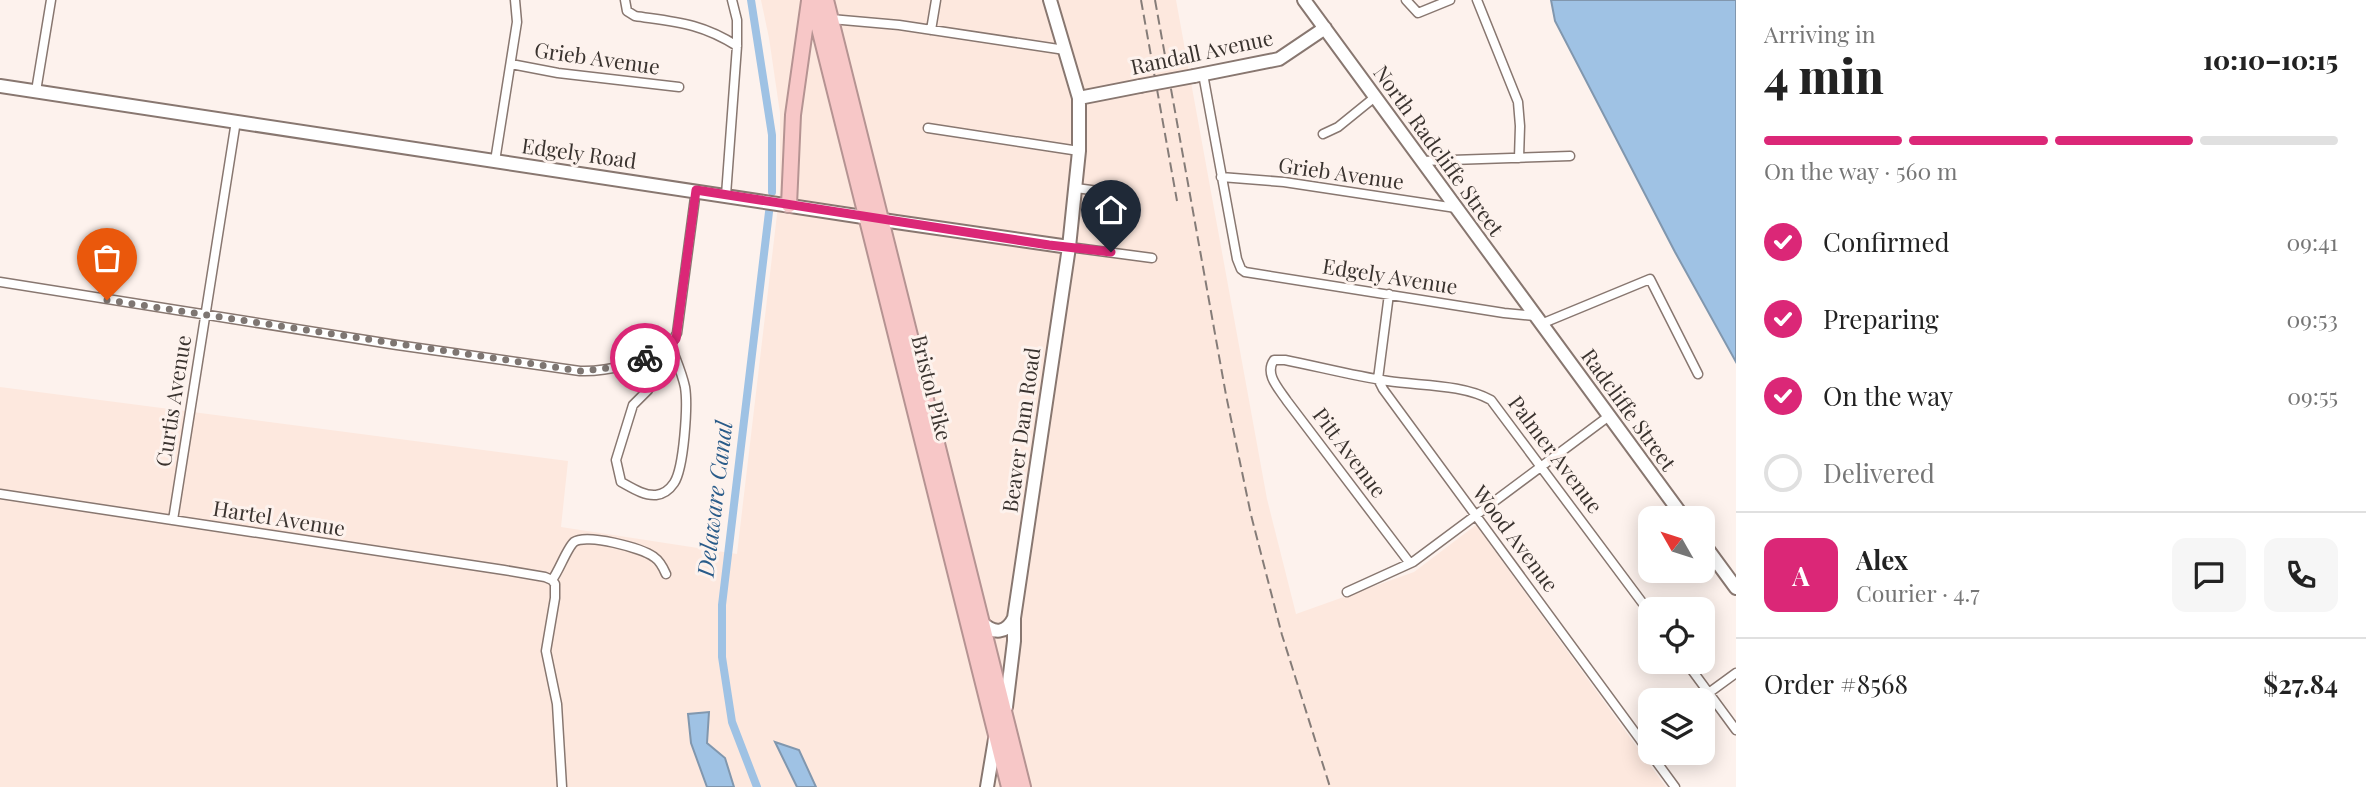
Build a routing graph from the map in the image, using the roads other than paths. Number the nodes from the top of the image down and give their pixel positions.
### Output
1 (51, 0) edge
2 (515, 0) edge
3 (625, 0) edge
4 (732, 0) edge
5 (811, 0) edge
6 (827, 0) edge
7 (936, 0) edge
8 (1050, 0) edge
9 (1304, 0) edge
10 (1406, 0) edge
11 (1450, 0) edge
12 (1477, 0) edge
13 (831, 19) junction
14 (1325, 28) junction
15 (931, 30) junction
16 (737, 46) junction
17 (1065, 50) junction
18 (511, 64) junction
19 (1199, 75) junction
20 (0, 86) edge
21 (679, 87) dead end
22 (36, 91) junction
23 (1375, 97) junction
24 (1079, 98) junction
25 (236, 121) junction
26 (928, 128) dead end
27 (1323, 134) dead end
28 (1079, 151) junction
29 (1570, 156) dead end
30 (1519, 158) junction
31 (495, 161) junction
32 (1422, 161) junction
33 (1221, 177) junction
34 (1076, 188) junction
35 (696, 190) junction
36 (1121, 194) dead end
37 (726, 195) junction
38 (789, 205) junction
39 (1456, 208) junction
40 (866, 216) junction
41 (881, 220) junction
42 (1069, 247) junction
43 (1152, 258) dead end
44 (0, 282) edge
45 (1389, 294) junction
46 (205, 315) junction
47 (1538, 320) junction
48 (671, 346) junction
49 (1271, 363) joint
50 (1698, 374) dead end
51 (1378, 379) junction
52 (1609, 416) junction
53 (1542, 466) junction
54 (0, 494) edge
55 (1675, 506) edge
56 (1475, 514) junction
57 (173, 520) junction
58 (1715, 559) edge
59 (1409, 562) junction
60 (666, 574) dead end
61 (552, 580) junction
62 (1736, 588) edge
63 (1347, 592) dead end
64 (1638, 597) edge
65 (1014, 618) junction
66 (982, 623) junction
67 (1736, 673) edge
68 (1715, 689) edge
69 (1715, 701) edge
70 (1006, 718) junction
71 (1736, 730) edge
72 (995, 732) junction
73 (1638, 736) edge
74 (1659, 765) edge
75 (562, 787) edge
76 (987, 787) edge
77 (1009, 787) edge
78 (1023, 787) edge
79 (1675, 787) edge

1 - 22 street
2 - 18 street
3 - 16 street
4 - 16 street
5 - 38 highway
5 - 40 highway, Bristol Pike
6 - 13 highway, Bristol Pike
7 - 15 street
8 - 17 main road, Beaver Dam Road
9 - 14 main road, North Radcliffe Street
10 - 11 street
12 - 30 street
13 - 15 street
13 - 41 highway, Bristol Pike
14 - 19 main road, Randall Avenue
14 - 23 main road, North Radcliffe Street
15 - 17 street
16 - 37 street
17 - 24 main road, Beaver Dam Road
18 - 21 street, Grieb Avenue
18 - 31 street
19 - 24 main road, Randall Avenue, bridge
19 - 33 street
20 - 22 main road, Edgely Road
22 - 25 main road, Edgely Road
23 - 27 street
23 - 32 main road, North Radcliffe Street
24 - 28 main road, Beaver Dam Road
25 - 31 main road, Edgely Road
25 - 46 street, Curtis Avenue
26 - 28 street
28 - 34 main road, Beaver Dam Road
29 - 30 street, Grieb Avenue
30 - 32 street, Grieb Avenue
31 - 35 main road, Edgely Road
32 - 39 main road, North Radcliffe Street
33 - 39 street, Grieb Avenue
33 - 45 street, Edgely Avenue
34 - 36 street
34 - 42 main road, Beaver Dam Road
35 - 37 main road, Edgely Road
35 - 48 street
37 - 38 main road, Edgely Road
38 - 40 main road, Edgely Road
39 - 47 main road, North Radcliffe Street
40 - 41 main road, Edgely Road
40 - 72 highway, Bristol Pike
41 - 42 main road, Edgely Road
41 - 66 highway, Bristol Pike
42 - 43 street, Edgely Road
42 - 65 main road, Beaver Dam Road
44 - 46 street
45 - 47 street, Edgely Avenue
45 - 51 street
46 - 48 street
46 - 57 street, Curtis Avenue
47 - 50 street, Edgely Avenue
47 - 52 main road, Radcliffe Street
48 - 48 street
49 - 51 street, Palmer Avenue
49 - 59 street, Pitt Avenue
51 - 53 street, Palmer Avenue
51 - 56 street, Wood Avenue
52 - 53 street
52 - 55 main road, Radcliffe Street
53 - 56 street
53 - 64 street, Palmer Avenue
54 - 57 street, Hartel Avenue
56 - 59 street
56 - 73 street, Wood Avenue
57 - 61 street, Hartel Avenue
58 - 62 main road
59 - 63 street
60 - 61 street
61 - 75 street
65 - 66 main road
65 - 70 main road, Beaver Dam Road
66 - 70 highway, Bristol Pike
67 - 68 street
69 - 71 street
70 - 78 highway, Bristol Pike
72 - 76 main road
72 - 77 highway, Bristol Pike
74 - 79 street, Wood Avenue

